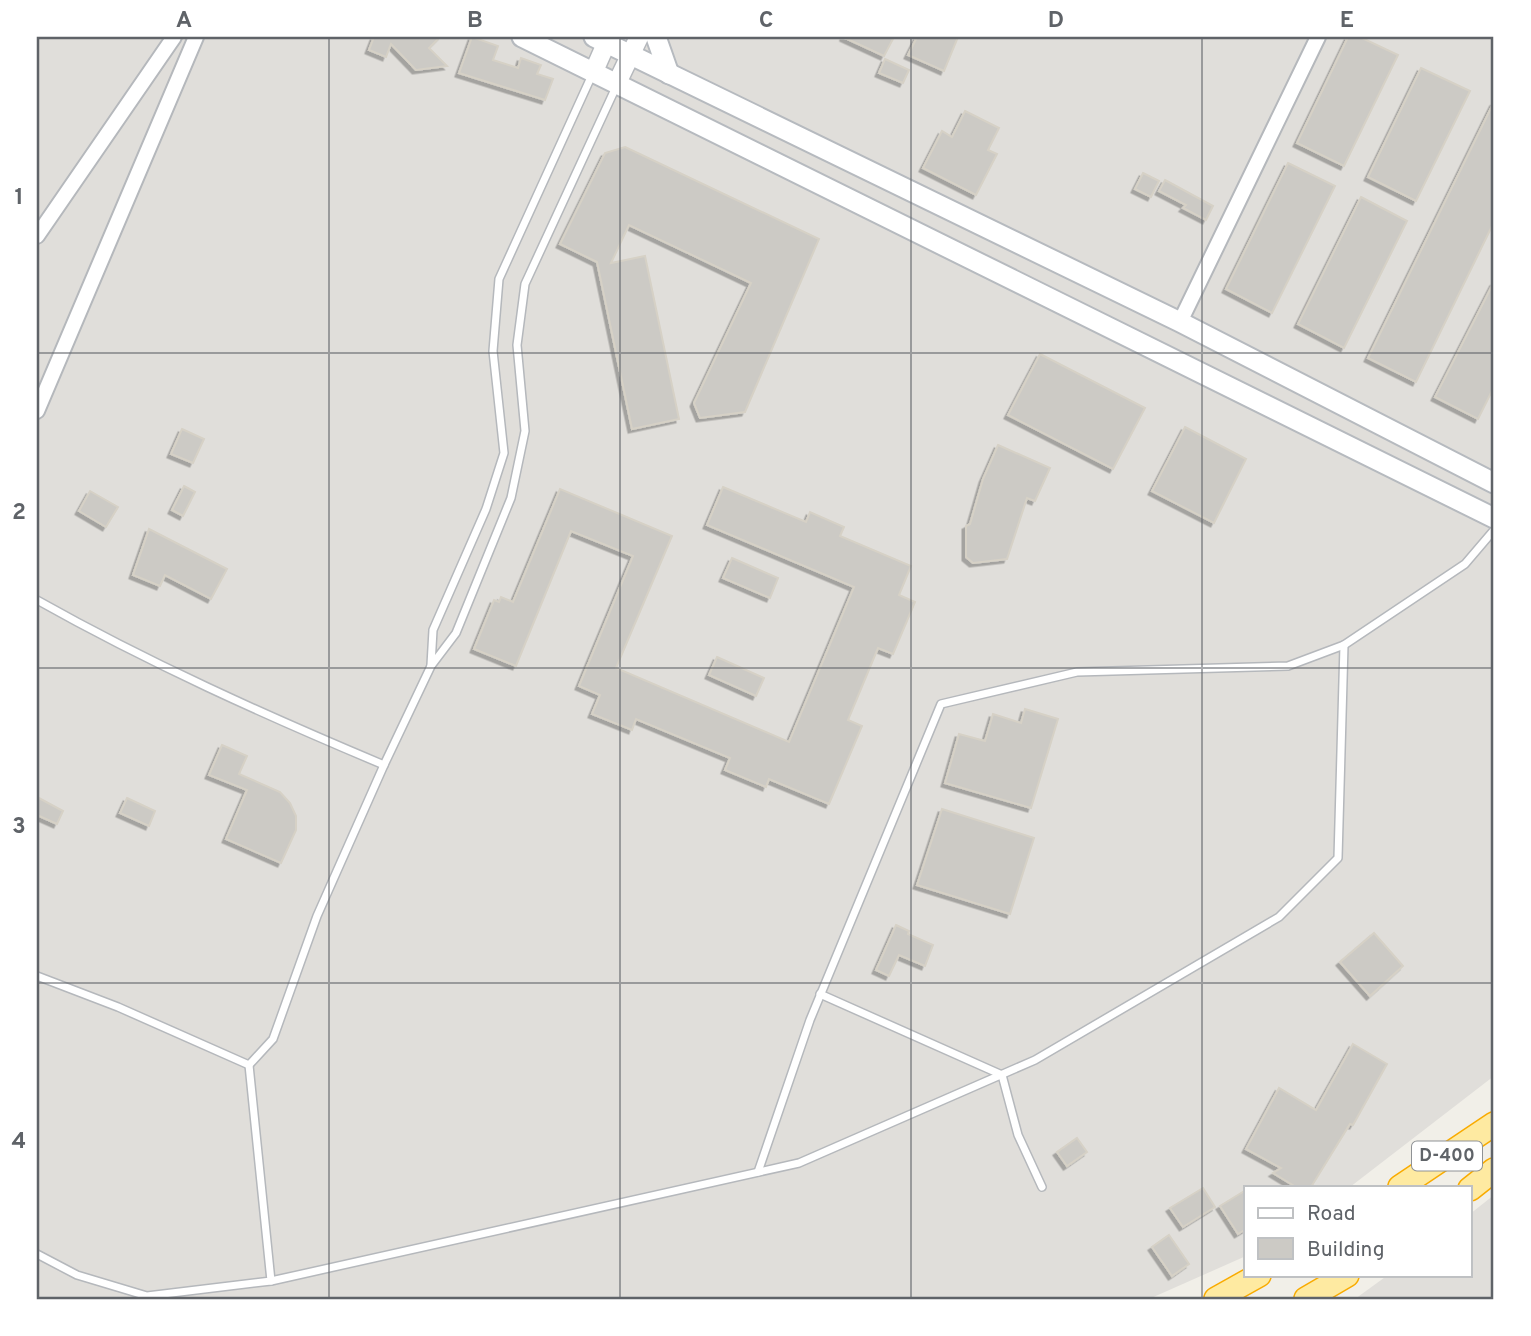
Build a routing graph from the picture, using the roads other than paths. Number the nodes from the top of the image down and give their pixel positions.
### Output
1 (174, 37) edge
2 (196, 37) edge
3 (522, 37) edge
4 (639, 37) edge
5 (656, 37) edge
6 (1318, 37) edge
7 (603, 39) edge
8 (630, 55) junction
9 (594, 71) junction
10 (669, 74) junction
11 (617, 83) junction
12 (37, 236) edge
13 (1180, 322) junction
14 (37, 411) edge
15 (1494, 483) edge
16 (1494, 518) edge
17 (1494, 530) edge
18 (37, 600) edge
19 (1344, 645) junction
20 (431, 666) junction
21 (384, 765) junction
22 (37, 976) edge
23 (820, 994) junction
24 (248, 1065) junction
25 (1002, 1075) junction
26 (1494, 1124) edge
27 (1494, 1170) edge
28 (758, 1172) junction
29 (1401, 1186) edge
30 (1042, 1187) dead end
31 (1472, 1187) edge
32 (37, 1254) edge
33 (1257, 1276) edge
34 (1345, 1276) edge
35 (271, 1281) junction
36 (1216, 1299) edge
37 (1306, 1299) edge

1 - 12 street
2 - 14 street
3 - 9 main road
4 - 8 street
5 - 10 main road
6 - 13 street
7 - 8 main road
7 - 9 street
8 - 10 main road
8 - 11 street
9 - 11 main road
9 - 20 lane
10 - 13 main road
11 - 16 main road
11 - 20 lane
13 - 15 main road
17 - 19 lane
18 - 21 lane
19 - 23 lane
19 - 25 lane
20 - 21 lane
21 - 24 lane
22 - 24 lane
23 - 25 lane
23 - 28 lane
24 - 35 lane
25 - 28 lane
25 - 30 lane
26 - 29 highway, D-400
27 - 31 highway, D-400
28 - 35 lane
32 - 35 lane
33 - 36 highway
34 - 37 highway

